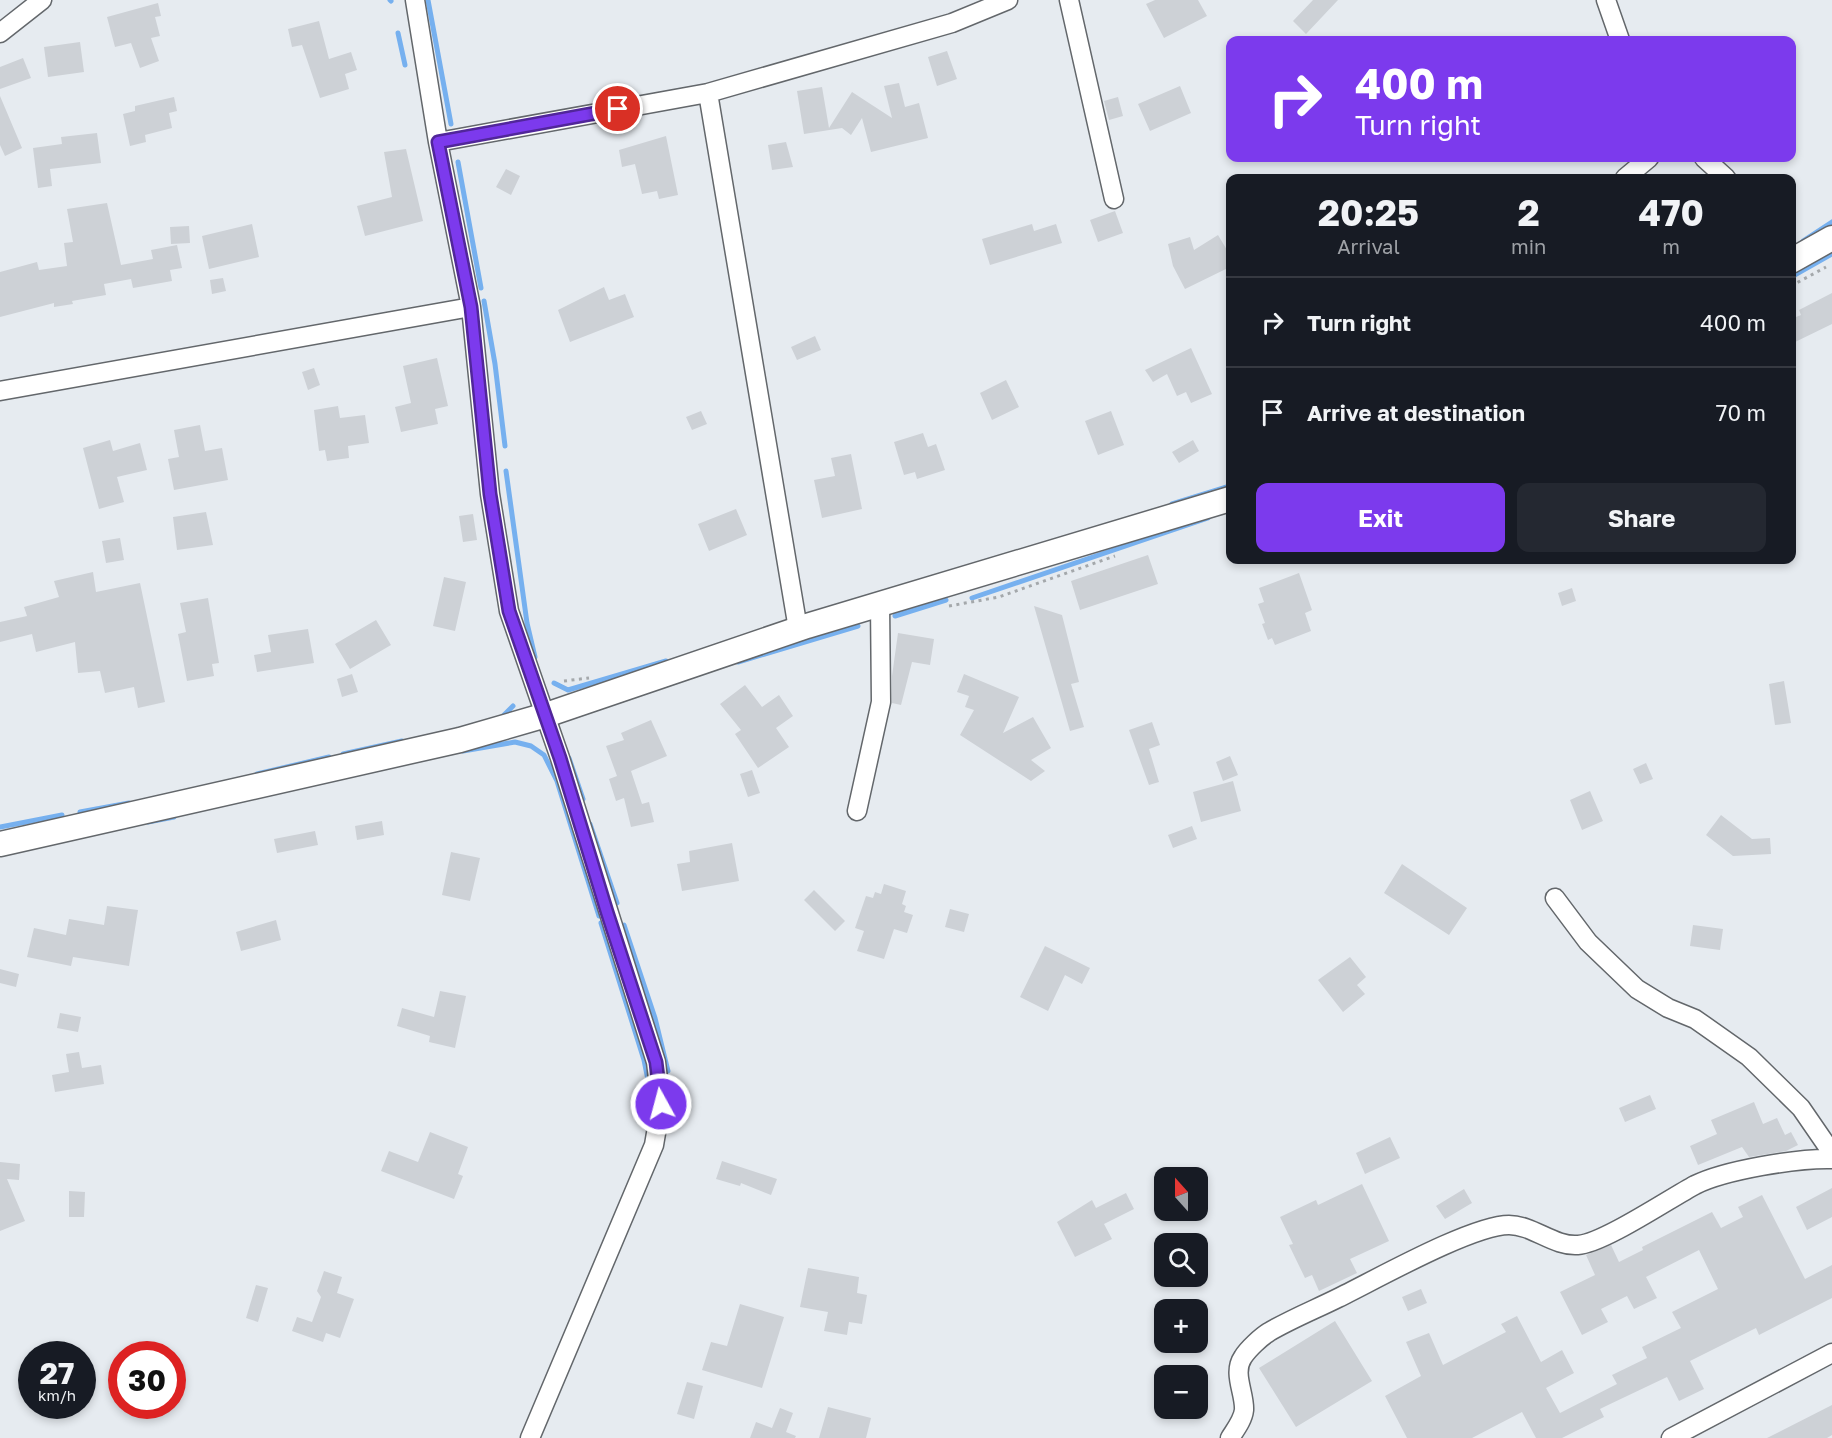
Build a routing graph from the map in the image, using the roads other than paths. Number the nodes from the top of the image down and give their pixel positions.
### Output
1 (42, 0) edge
2 (415, 0) edge
3 (1008, 0) edge
4 (1069, 0) edge
5 (1606, 0) edge
6 (0, 33) edge
7 (1619, 36) edge
8 (708, 93) junction
9 (438, 142) junction
10 (1644, 162) edge
11 (1708, 162) edge
12 (1630, 174) edge
13 (1722, 174) edge
14 (1114, 199) dead end
15 (1832, 238) edge
16 (1796, 258) edge
17 (471, 307) junction
18 (0, 392) edge
19 (1226, 500) edge
20 (880, 603) junction
21 (798, 629) junction
22 (546, 715) junction
23 (857, 811) dead end
24 (0, 844) edge
25 (1555, 898) dead end
26 (1832, 1153) edge
27 (1832, 1159) edge
28 (1832, 1353) edge
29 (530, 1438) edge
30 (1230, 1438) edge
31 (1671, 1438) edge

1 - 6 street
2 - 9 street
3 - 8 street
4 - 14 street
5 - 7 street
8 - 9 street
8 - 21 street
9 - 17 street
10 - 12 street
11 - 13 street
15 - 16 street
17 - 18 street
17 - 22 street
19 - 20 street
20 - 21 street
20 - 23 street
21 - 22 street
22 - 24 street
22 - 29 street
25 - 26 street
27 - 30 street
28 - 31 street

